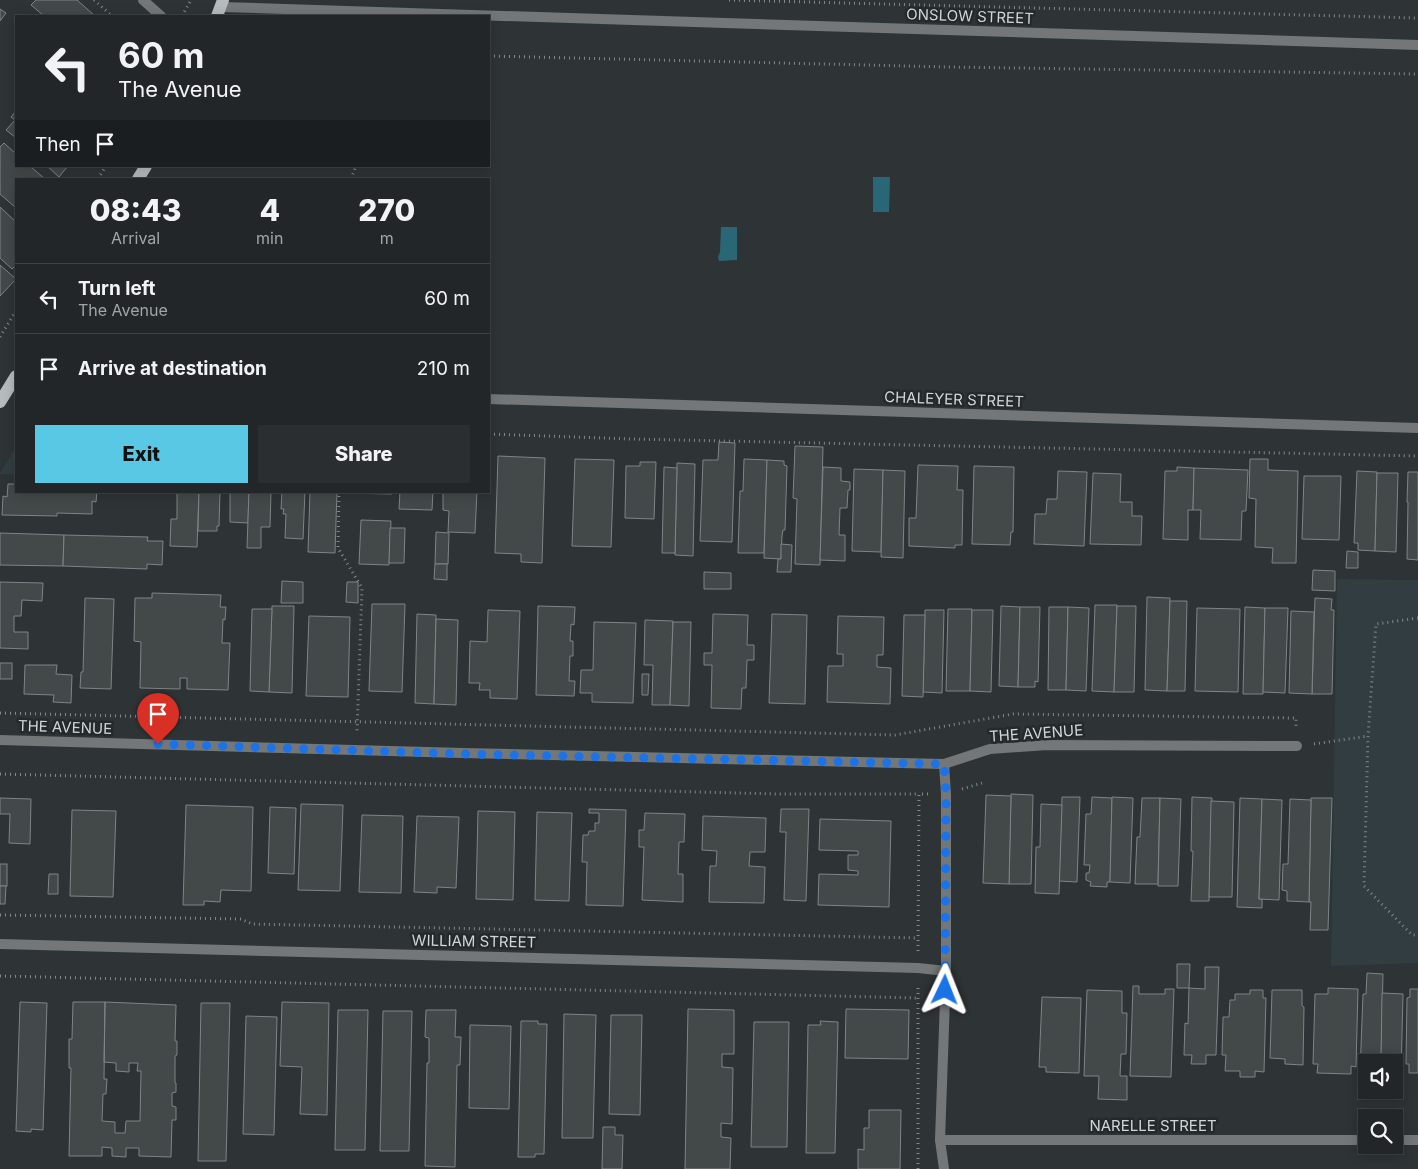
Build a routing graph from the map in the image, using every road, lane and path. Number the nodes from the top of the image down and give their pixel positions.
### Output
1 (94, 0) edge
2 (143, 0) edge
3 (190, 0) edge
4 (729, 0) edge
5 (220, 8) edge
6 (111, 15) edge
7 (160, 15) edge
8 (182, 15) edge
9 (447, 15) edge
10 (490, 16) edge
11 (1418, 18) edge
12 (1418, 45) edge
13 (490, 56) edge
14 (1418, 74) edge
15 (105, 167) edge
16 (145, 167) edge
17 (99, 178) edge
18 (139, 178) edge
19 (15, 313) edge
20 (0, 337) edge
21 (15, 378) edge
22 (490, 399) edge
23 (0, 402) edge
24 (1418, 428) edge
25 (490, 434) edge
26 (1418, 456) edge
27 (339, 493) edge
28 (1418, 618) edge
29 (0, 713) edge
30 (357, 722) junction
31 (1368, 736) junction
32 (0, 740) edge
33 (1297, 746) junction
34 (356, 750) junction
35 (944, 764) junction
36 (0, 774) edge
37 (919, 794) dead end
38 (0, 915) edge
39 (1418, 935) edge
40 (918, 938) dead end
41 (0, 944) edge
42 (946, 971) junction
43 (0, 976) edge
44 (918, 998) dead end
45 (940, 1140) junction
46 (1358, 1140) edge
47 (1403, 1140) edge
48 (1418, 1140) edge
49 (944, 1169) edge

1 - 6 path
2 - 7 street
3 - 8 path
4 - 11 path
5 - 9 street, ONSLOW STREET
10 - 12 street, ONSLOW STREET
13 - 14 path
15 - 17 path
16 - 18 main road
19 - 20 path
21 - 23 main road
22 - 24 street, CHALEYER STREET
25 - 26 path
27 - 30 path
28 - 31 path
29 - 30 path
30 - 33 path
30 - 34 path
31 - 33 path
31 - 39 path
32 - 34 street, THE AVENUE
33 - 35 street, THE AVENUE
34 - 35 street, THE AVENUE
35 - 42 street
36 - 37 path
38 - 40 path
41 - 42 street, WILLIAM STREET
42 - 45 street
43 - 44 path
45 - 46 street, NARELLE STREET
45 - 49 street
47 - 48 street

